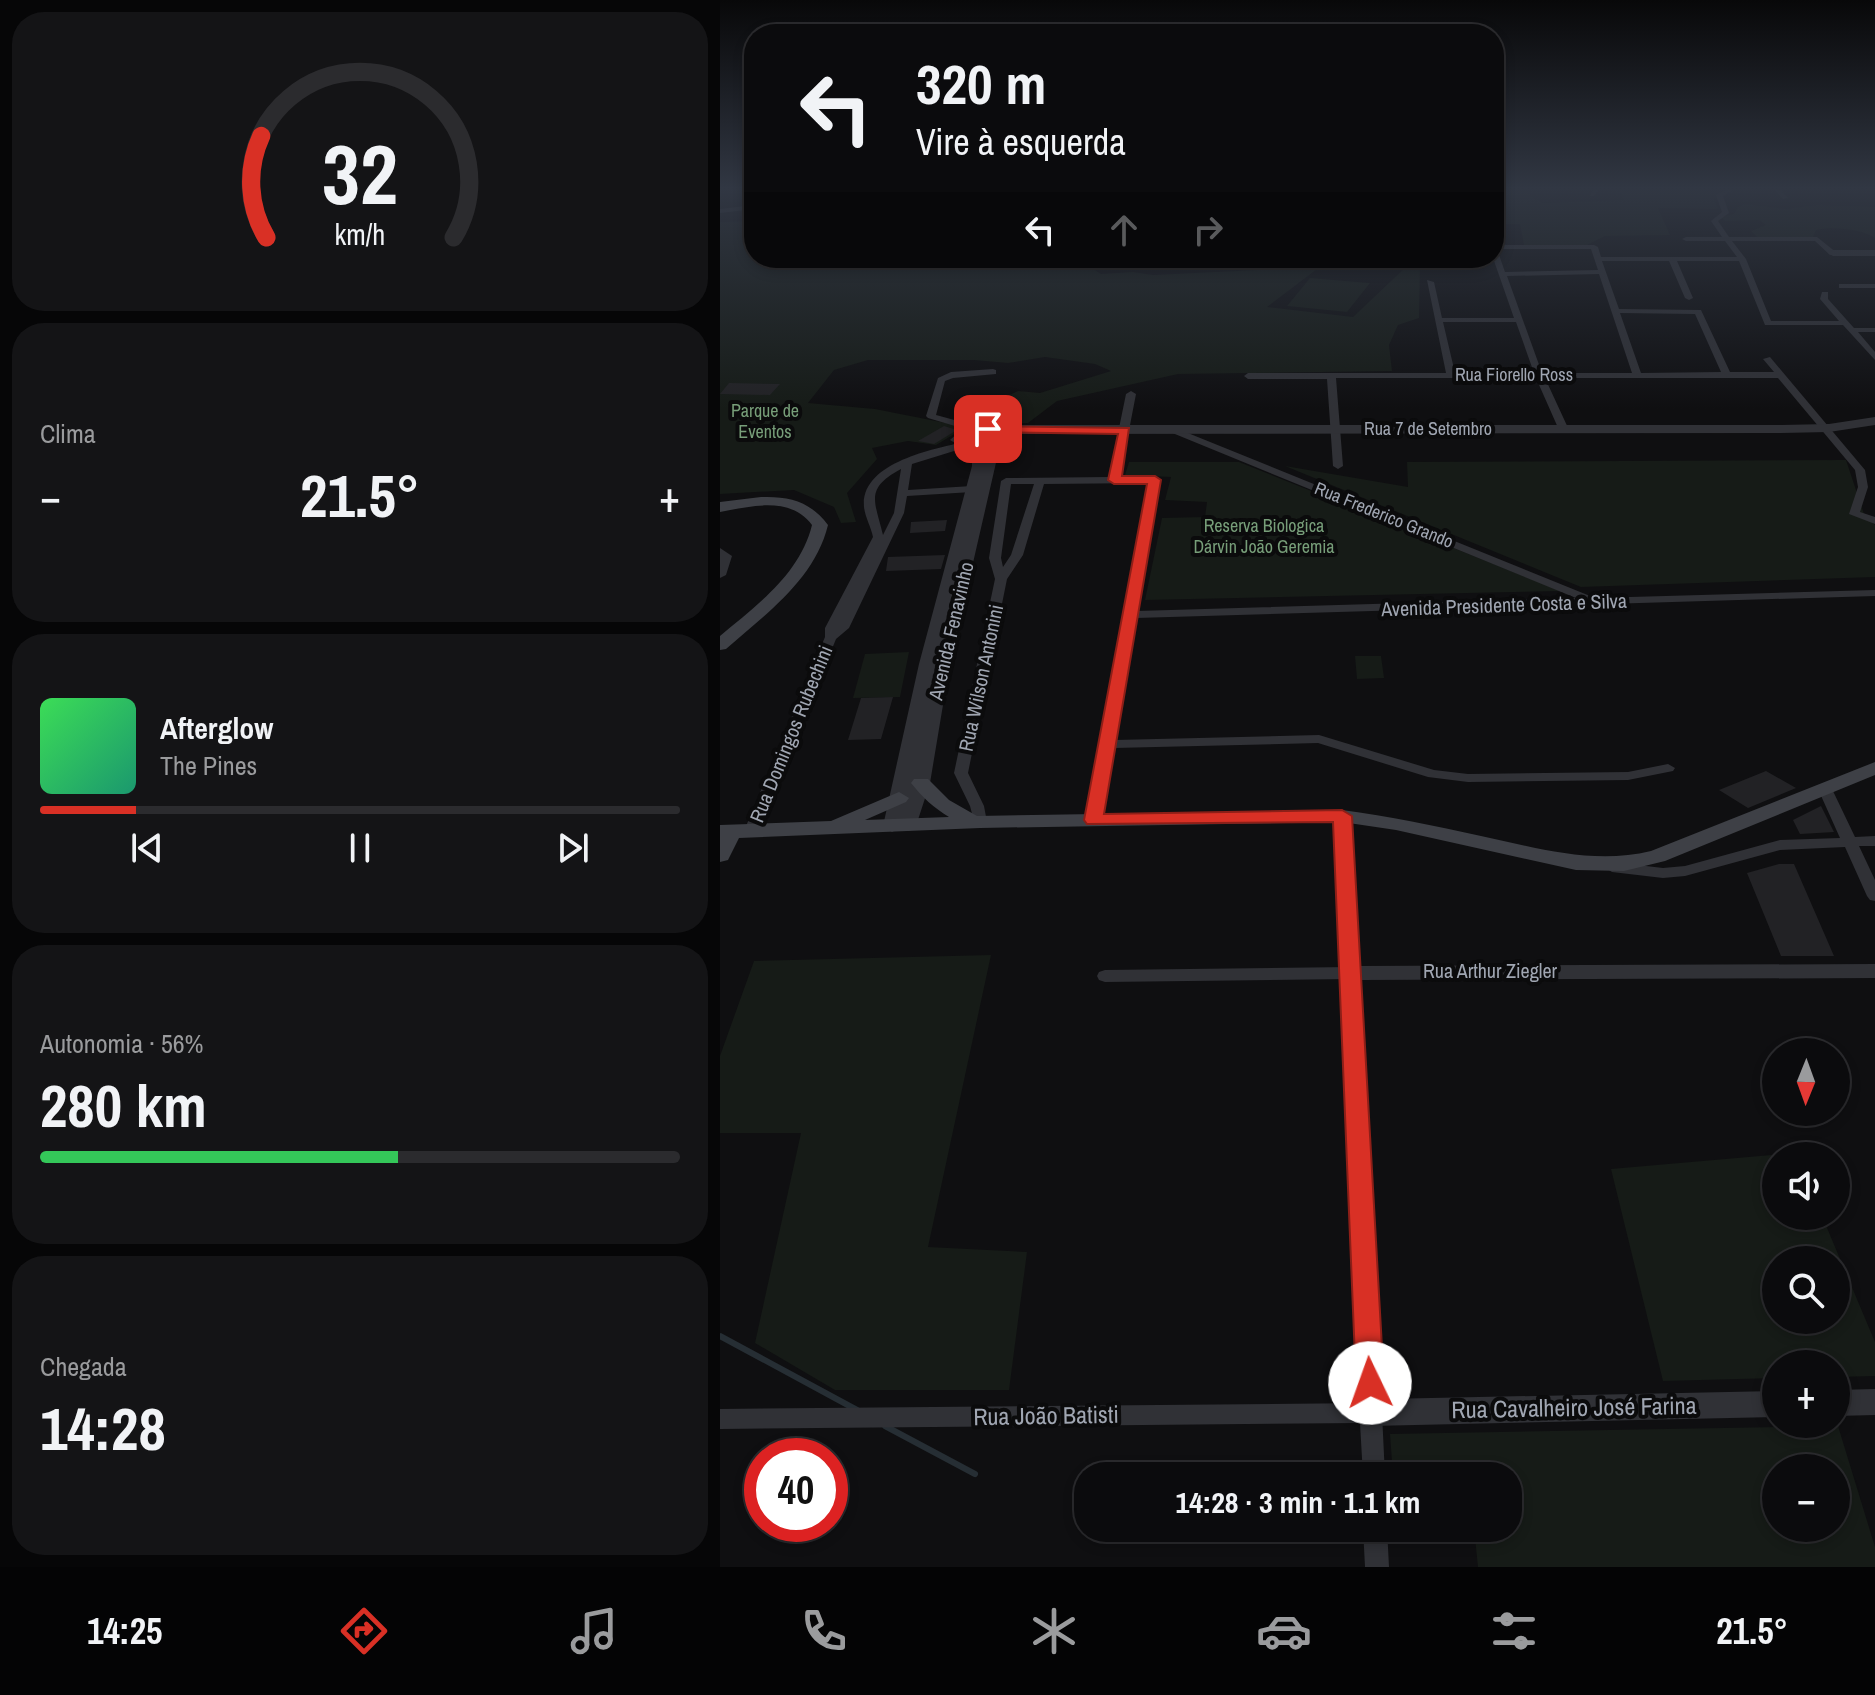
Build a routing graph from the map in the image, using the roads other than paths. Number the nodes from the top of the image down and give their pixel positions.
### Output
1 (1599, 263) edge
2 (1674, 263) edge
3 (1744, 263) edge
4 (1501, 268) edge
5 (1602, 272) junction
6 (1503, 274) junction
7 (1430, 282) dead end
8 (1842, 286) dead end
9 (1875, 286) edge
10 (1825, 294) dead end
11 (1689, 298) dead end
12 (1616, 311) junction
13 (1439, 320) junction
14 (1518, 320) junction
15 (1847, 326) junction
16 (1875, 330) edge
17 (1875, 357) edge
18 (1767, 359) dead end
19 (993, 372) dead end
20 (1726, 374) junction
21 (1331, 375) junction
22 (1451, 375) junction
23 (1540, 375) junction
24 (1637, 375) junction
25 (1779, 375) junction
26 (1248, 376) dead end
27 (1131, 394) dead end
28 (1875, 421) edge
29 (1336, 429) junction
30 (1825, 429) junction
31 (1173, 430) junction
32 (1564, 430) junction
33 (1125, 431) junction
34 (974, 439) junction
35 (908, 459) junction
36 (1338, 466) dead end
37 (1114, 480) junction
38 (978, 481) junction
39 (1040, 481) junction
40 (903, 493) junction
41 (720, 507) edge
42 (1875, 521) edge
43 (720, 551) edge
44 (720, 575) edge
45 (1001, 579) junction
46 (1875, 584) edge
47 (1875, 593) edge
48 (1581, 594) junction
49 (1595, 602) junction
50 (1400, 603) junction
51 (1133, 611) junction
52 (831, 637) junction
53 (720, 645) edge
54 (1107, 744) junction
55 (1668, 768) dead end
56 (1875, 768) edge
57 (917, 771) junction
58 (1825, 789) junction
59 (899, 798) junction
60 (1342, 816) junction
61 (1094, 820) junction
62 (976, 822) junction
63 (900, 826) junction
64 (827, 828) junction
65 (734, 832) edge
66 (1849, 841) junction
67 (1875, 841) edge
68 (720, 855) edge
69 (1657, 856) junction
70 (1604, 865) junction
71 (1704, 865) junction
72 (1875, 896) edge
73 (1875, 971) edge
74 (1350, 973) junction
75 (1105, 976) dead end
76 (1875, 1402) edge
77 (1850, 1403) edge
78 (1762, 1404) edge
79 (1371, 1413) junction
80 (720, 1419) edge
81 (1373, 1462) edge
82 (1376, 1542) edge
83 (1377, 1567) edge

1 - 5 street
2 - 11 street
3 - 15 street
4 - 6 street
5 - 6 street
5 - 12 street
6 - 14 street
7 - 13 street
8 - 9 street
10 - 15 street
12 - 20 street
12 - 24 street
13 - 14 street
13 - 22 street
14 - 23 street
15 - 16 street
15 - 17 street
18 - 25 street
19 - 34 street
20 - 24 street, Rua Fiorello Ross
20 - 25 street, Rua Fiorello Ross
21 - 22 street, Rua Fiorello Ross
21 - 26 street, Rua Fiorello Ross
21 - 29 street
22 - 23 street, Rua Fiorello Ross
23 - 24 street, Rua Fiorello Ross
23 - 32 street
25 - 30 street
27 - 33 street
28 - 30 street, Rua 7 de Setembro
29 - 31 street, Rua 7 de Setembro
29 - 32 street, Rua 7 de Setembro
29 - 36 street
30 - 32 street, Rua 7 de Setembro
30 - 42 street
31 - 33 street, Rua 7 de Setembro
31 - 48 street, Rua Frederico Grando
33 - 34 street, Rua 7 de Setembro
33 - 37 street
34 - 35 street
34 - 38 street, Avenida Fenavinho
35 - 40 street, Rua Domingos Rubechini
35 - 52 street, Rua Domingos Rubechini
37 - 39 street
37 - 51 street
38 - 40 street
38 - 57 street, Avenida Fenavinho
39 - 45 street, Rua Wilson Antonini
39 - 45 street, Rua Wilson Antonini
40 - 52 street, Rua Domingos Rubechini
41 - 53 main road
43 - 44 street
45 - 62 street, Rua Wilson Antonini
46 - 48 street, Avenida Presidente Costa e Silva
47 - 49 street, Avenida Presidente Costa e Silva
48 - 49 street, Rua Frederico Grando
48 - 50 street, Avenida Presidente Costa e Silva
49 - 50 street, Avenida Presidente Costa e Silva
50 - 51 street, Avenida Presidente Costa e Silva
51 - 54 street
52 - 65 street, Rua Domingos Rubechini
54 - 55 street
54 - 61 street
56 - 58 main road
57 - 59 street, Avenida Fenavinho
57 - 62 main road
57 - 63 street, Avenida Fenavinho
58 - 66 street
58 - 69 main road
59 - 63 street, Avenida Fenavinho
59 - 64 main road
60 - 61 main road
60 - 70 main road
60 - 74 street
61 - 62 main road
62 - 63 main road
63 - 64 main road
64 - 65 main road
65 - 68 main road
66 - 67 street
66 - 71 street
66 - 72 street
69 - 70 main road
69 - 71 street
70 - 71 street
73 - 74 street, Rua Arthur Ziegler
74 - 75 street, Rua Arthur Ziegler
74 - 79 street
76 - 77 street
78 - 79 street, Rua Cavalheiro José Farina
79 - 80 street, Rua João Batisti
79 - 81 street
82 - 83 street

